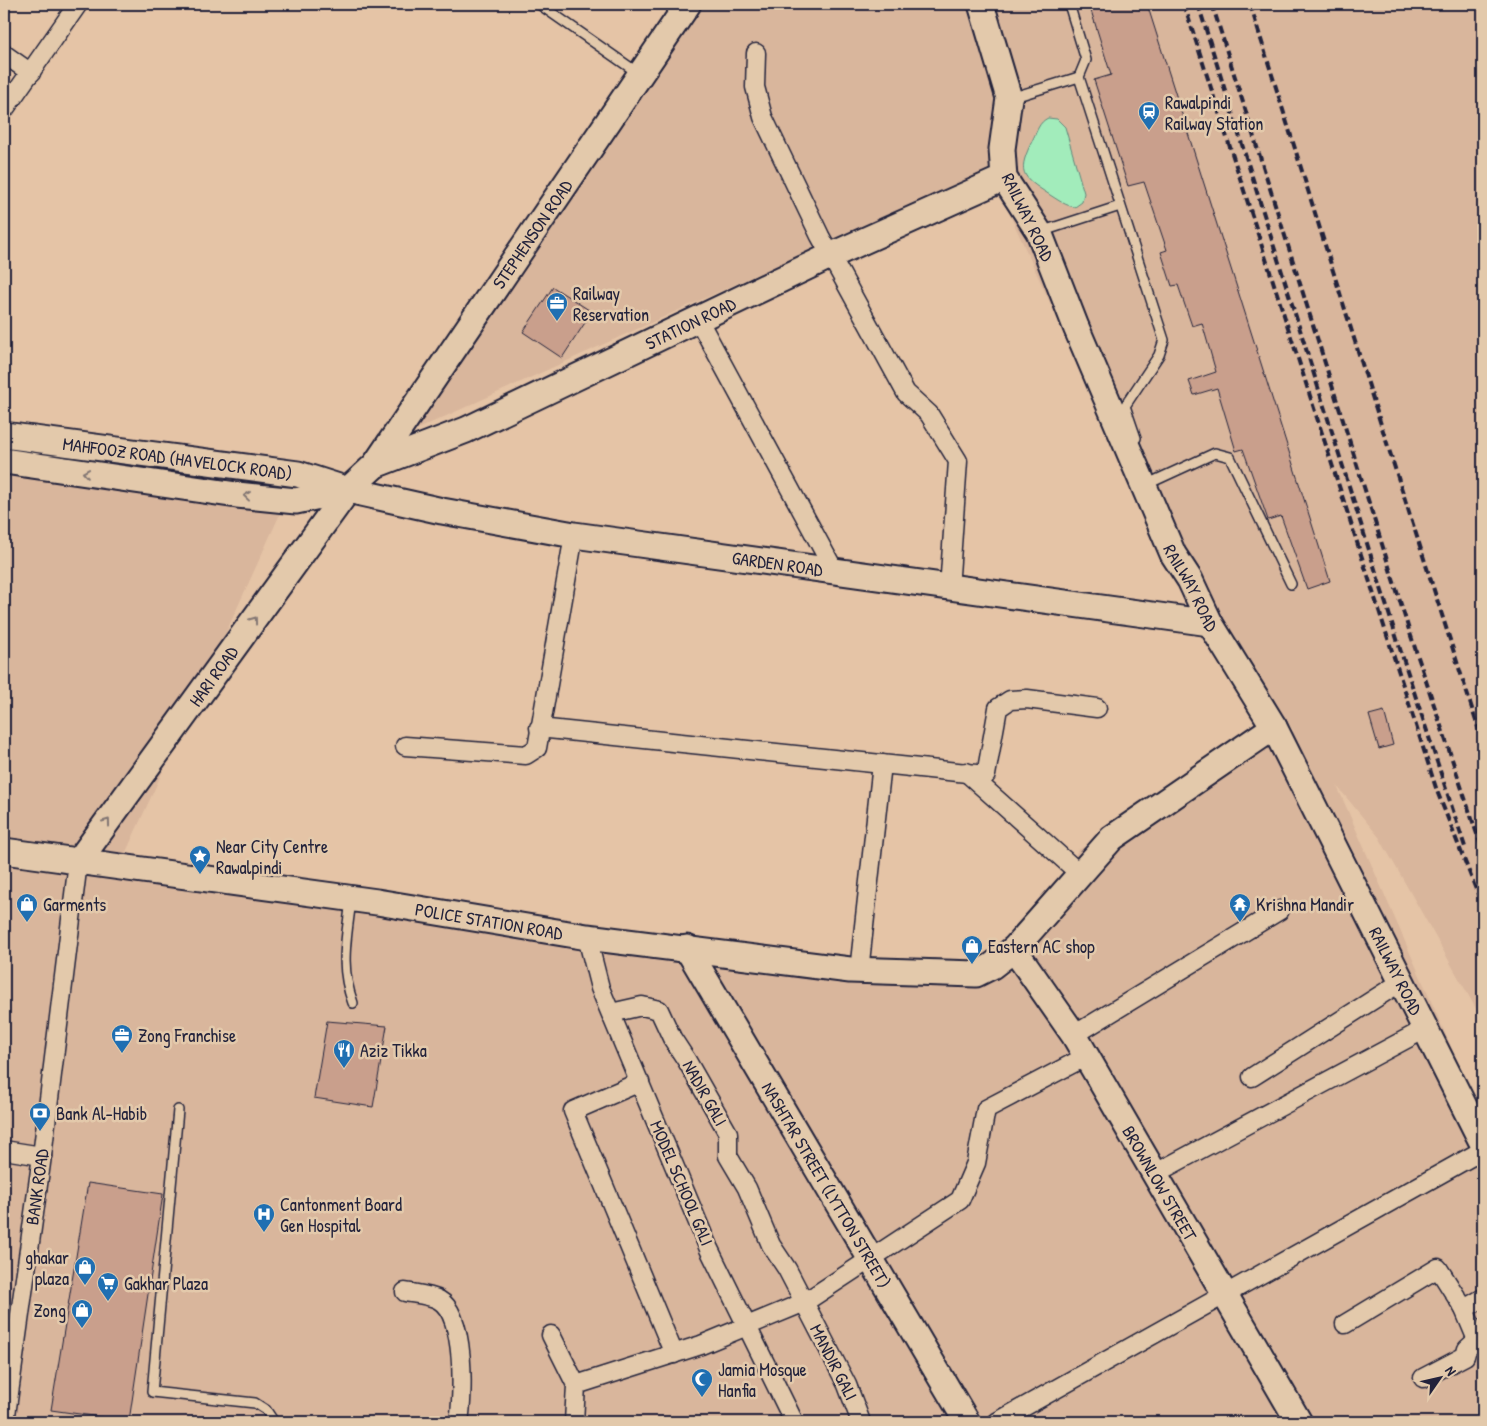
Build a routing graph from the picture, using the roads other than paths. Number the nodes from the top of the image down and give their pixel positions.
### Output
1 (78, 4) edge
2 (539, 4) edge
3 (688, 4) edge
4 (981, 4) edge
5 (1069, 4) edge
6 (756, 53) dead end
7 (4, 54) edge
8 (31, 73) junction
9 (641, 74) junction
10 (1079, 77) junction
11 (1009, 98) junction
12 (4, 110) edge
13 (1004, 178) junction
14 (1120, 206) junction
15 (1039, 232) junction
16 (830, 256) junction
17 (698, 319) junction
18 (4, 435) edge
19 (1141, 451) dead end
20 (4, 461) edge
21 (375, 465) junction
22 (1154, 482) dead end
23 (348, 490) junction
24 (574, 535) junction
25 (1182, 548) dead end
26 (835, 572) junction
27 (1190, 580) junction
28 (1291, 584) dead end
29 (949, 589) junction
30 (1210, 623) junction
31 (1097, 708) dead end
32 (1274, 727) junction
33 (539, 728) junction
34 (405, 746) dead end
35 (882, 764) junction
36 (966, 772) junction
37 (4, 850) edge
38 (78, 862) junction
39 (1079, 873) junction
40 (351, 899) junction
41 (1280, 910) dead end
42 (587, 936) junction
43 (687, 948) junction
44 (1014, 949) junction
45 (859, 971) junction
46 (1401, 982) junction
47 (354, 1003) dead end
48 (611, 1013) junction
49 (1425, 1029) junction
50 (1074, 1034) junction
51 (1087, 1056) junction
52 (1252, 1077) dead end
53 (640, 1082) junction
54 (178, 1110) dead end
55 (1483, 1144) edge
56 (4, 1150) edge
57 (1483, 1150) edge
58 (42, 1156) junction
59 (1156, 1173) junction
60 (871, 1260) junction
61 (405, 1292) dead end
62 (1227, 1295) junction
63 (1483, 1298) edge
64 (805, 1302) junction
65 (1464, 1309) junction
66 (1345, 1324) dead end
67 (748, 1327) junction
68 (552, 1336) dead end
69 (674, 1354) junction
70 (1422, 1378) dead end
71 (576, 1385) junction
72 (5, 1422) edge
73 (274, 1422) edge
74 (459, 1422) edge
75 (574, 1422) edge
76 (794, 1422) edge
77 (861, 1422) edge
78 (967, 1422) edge
79 (997, 1422) edge
80 (1298, 1422) edge

1 - 8 street
2 - 9 lane
3 - 9 street, STEPHENSON ROAD
4 - 11 street, RAILWAY ROAD
5 - 10 lane
6 - 16 street
7 - 8 street
8 - 12 street
9 - 21 street, STEPHENSON ROAD
10 - 11 lane
10 - 14 lane
11 - 13 street, RAILWAY ROAD
13 - 15 street, RAILWAY ROAD
13 - 16 street, STATION ROAD
14 - 15 lane
14 - 19 lane
15 - 27 street, RAILWAY ROAD
16 - 17 street, STATION ROAD
16 - 29 street
17 - 21 street, STATION ROAD
17 - 26 street
18 - 23 street, MAHFOOZ ROAD (HAVELOCK ROAD)
23 -> 20 street, MAHFOOZ ROAD (HAVELOCK ROAD)
21 - 23 street, HARI ROAD
22 - 28 lane
23 - 24 street, GARDEN ROAD
38 -> 23 street, HARI ROAD
24 - 26 street, GARDEN ROAD
24 - 33 street
25 - 27 lane
26 - 29 street, GARDEN ROAD
27 - 30 street, RAILWAY ROAD
29 - 30 street, GARDEN ROAD
30 - 32 street, RAILWAY ROAD
31 - 36 street
32 - 39 street
32 - 46 street, RAILWAY ROAD
33 - 34 street
33 - 35 street
35 - 36 street
35 - 45 street
36 - 39 street
37 - 38 street, POLICE STATION ROAD
38 - 40 street, POLICE STATION ROAD
38 - 58 street, BANK ROAD
39 - 44 street
40 - 42 street, POLICE STATION ROAD
40 - 47 lane
41 - 50 street
42 - 43 street, POLICE STATION ROAD
42 - 48 street, MODEL SCHOOL GALI
43 - 45 street, POLICE STATION ROAD
43 - 60 street, NASHTAR STREET (LYTTON STREET)
44 - 45 street, POLICE STATION ROAD
44 - 50 street, BROWNLOW STREET
46 - 49 street, RAILWAY ROAD
46 - 52 street
48 - 53 street, MODEL SCHOOL GALI
48 - 64 street, NADIR GALI
49 - 55 street, RAILWAY ROAD
49 - 59 street
50 - 51 street, BROWNLOW STREET
51 - 59 street, BROWNLOW STREET
51 - 60 street
53 - 67 street, MODEL SCHOOL GALI
53 - 69 street
54 - 73 lane
56 - 58 street
57 - 62 street
58 - 72 street, BANK ROAD
59 - 62 street, BROWNLOW STREET
60 - 64 street
60 - 78 street, NASHTAR STREET (LYTTON STREET)
61 - 74 street
62 - 79 street
62 - 80 street, BROWNLOW STREET
63 - 65 street
64 - 67 street
64 - 77 street, MANDIR GALI
65 - 66 street
65 - 70 street
67 - 69 street
67 - 76 street, MODEL SCHOOL GALI
68 - 71 street
69 - 71 street
71 - 75 street

